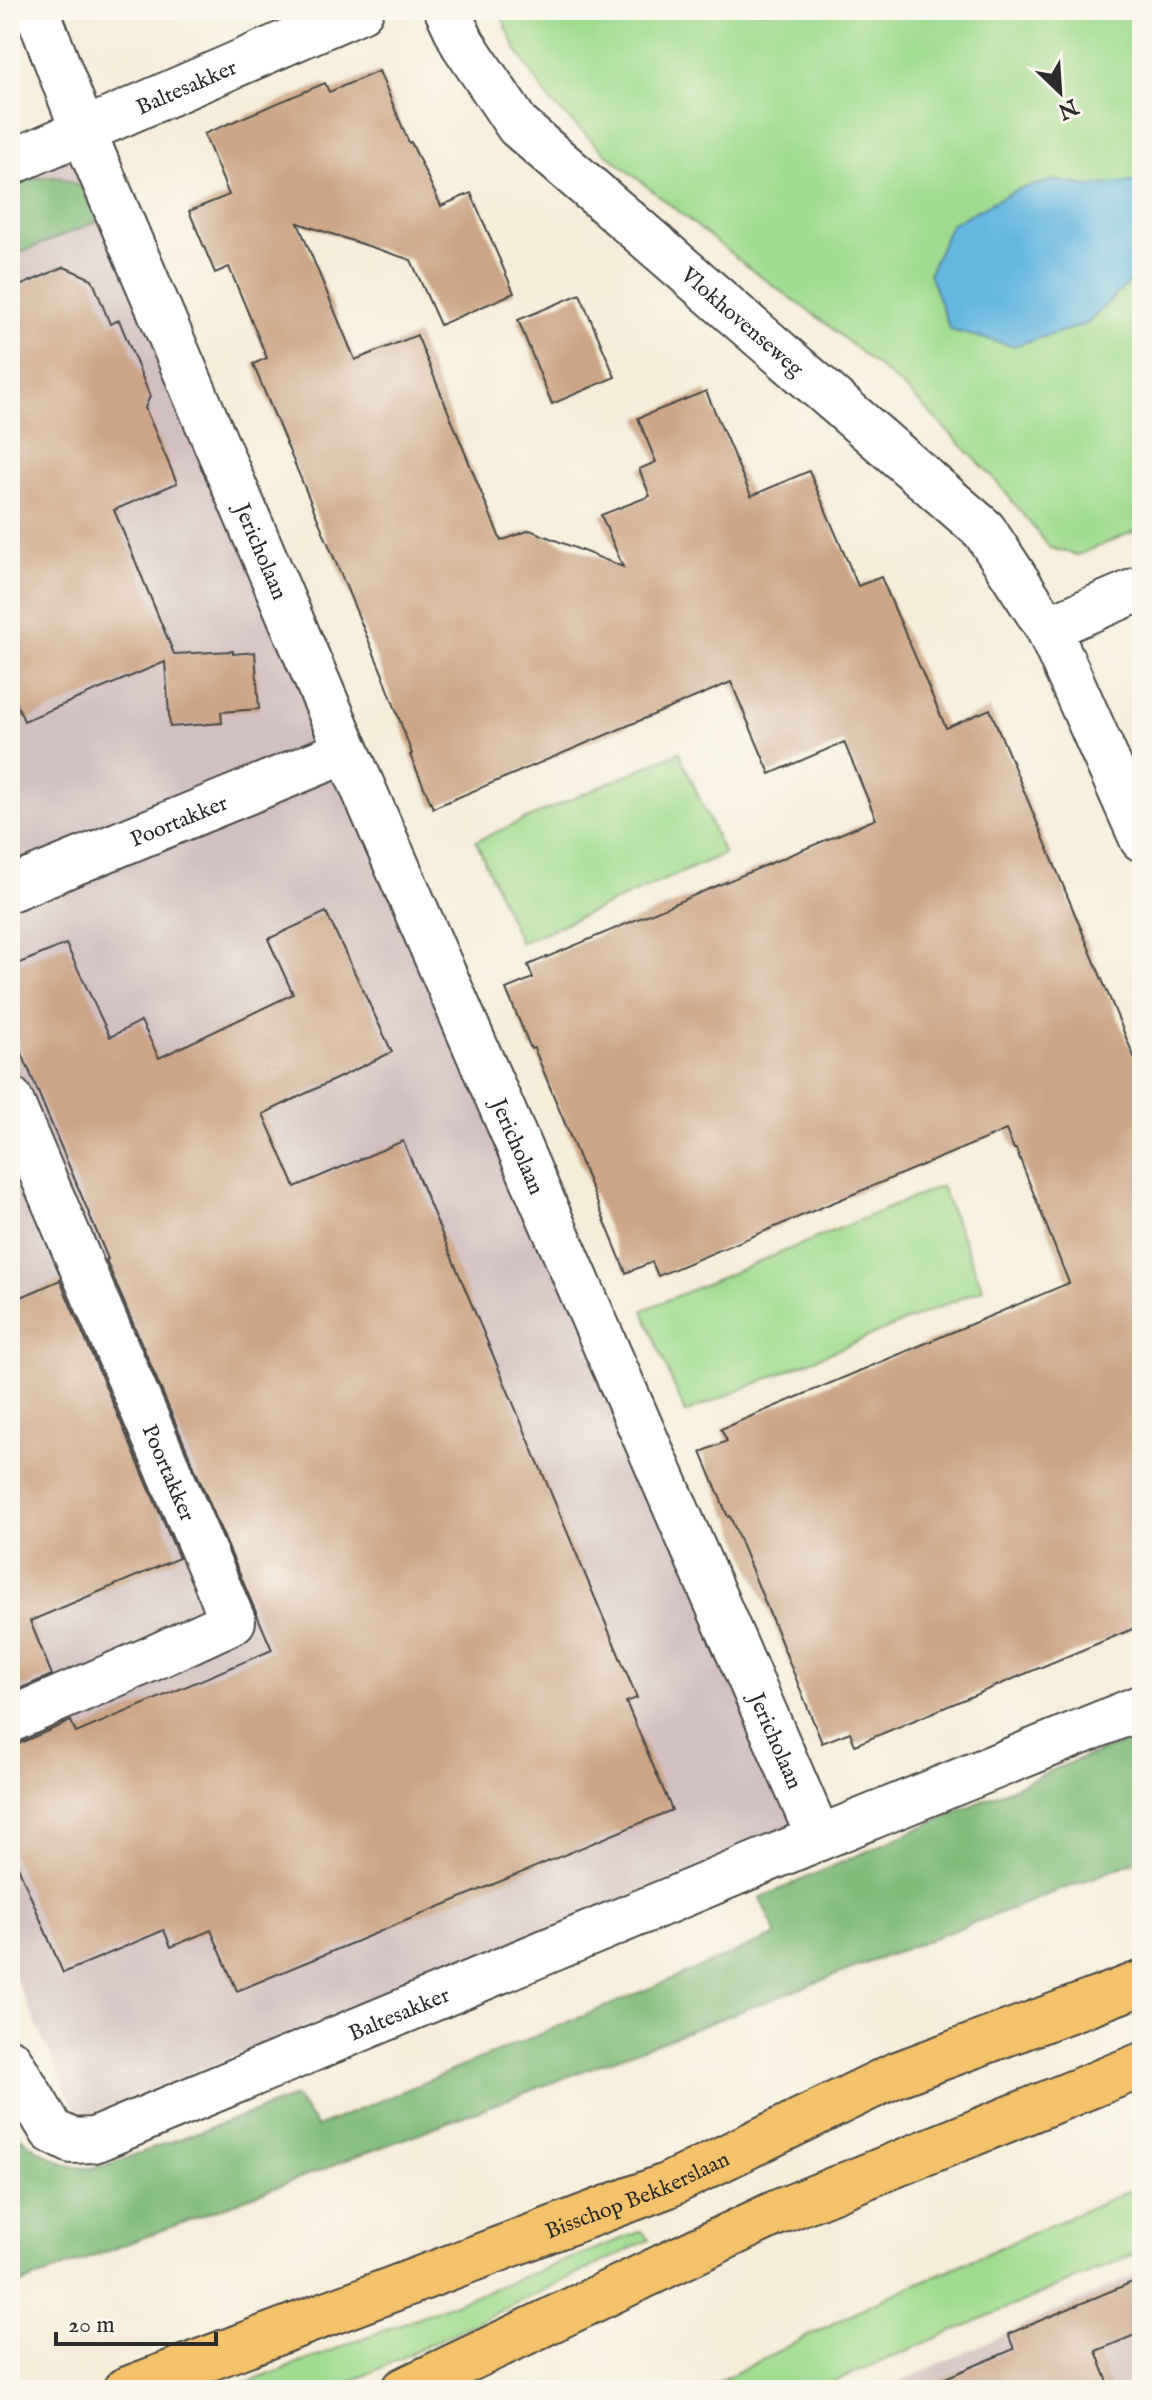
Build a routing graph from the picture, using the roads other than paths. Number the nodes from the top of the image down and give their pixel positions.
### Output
1 (37, 10) edge
2 (361, 10) edge
3 (447, 10) edge
4 (83, 131) junction
5 (10, 163) edge
6 (1142, 588) edge
7 (1048, 628) junction
8 (347, 751) junction
9 (1142, 839) edge
10 (10, 889) edge
11 (10, 1099) edge
12 (1142, 1707) edge
13 (10, 1720) edge
14 (819, 1838) junction
15 (1142, 1983) edge
16 (10, 2061) edge
17 (1142, 2065) edge
18 (125, 2390) edge
19 (404, 2390) edge

1 - 4 street, Jericholaan
2 - 4 street, Baltesakker
3 - 7 street, Vlokhovenseweg
4 - 5 street, Baltesakker
4 - 8 street, Jericholaan
6 - 7 street
7 - 9 street, Vlokhovenseweg
8 - 10 street, Poortakker
8 - 14 street, Jericholaan
11 - 13 street, Poortakker
12 - 14 street
14 - 16 street, Baltesakker
15 - 18 main road, Bisschop Bekkerslaan
17 - 19 main road

